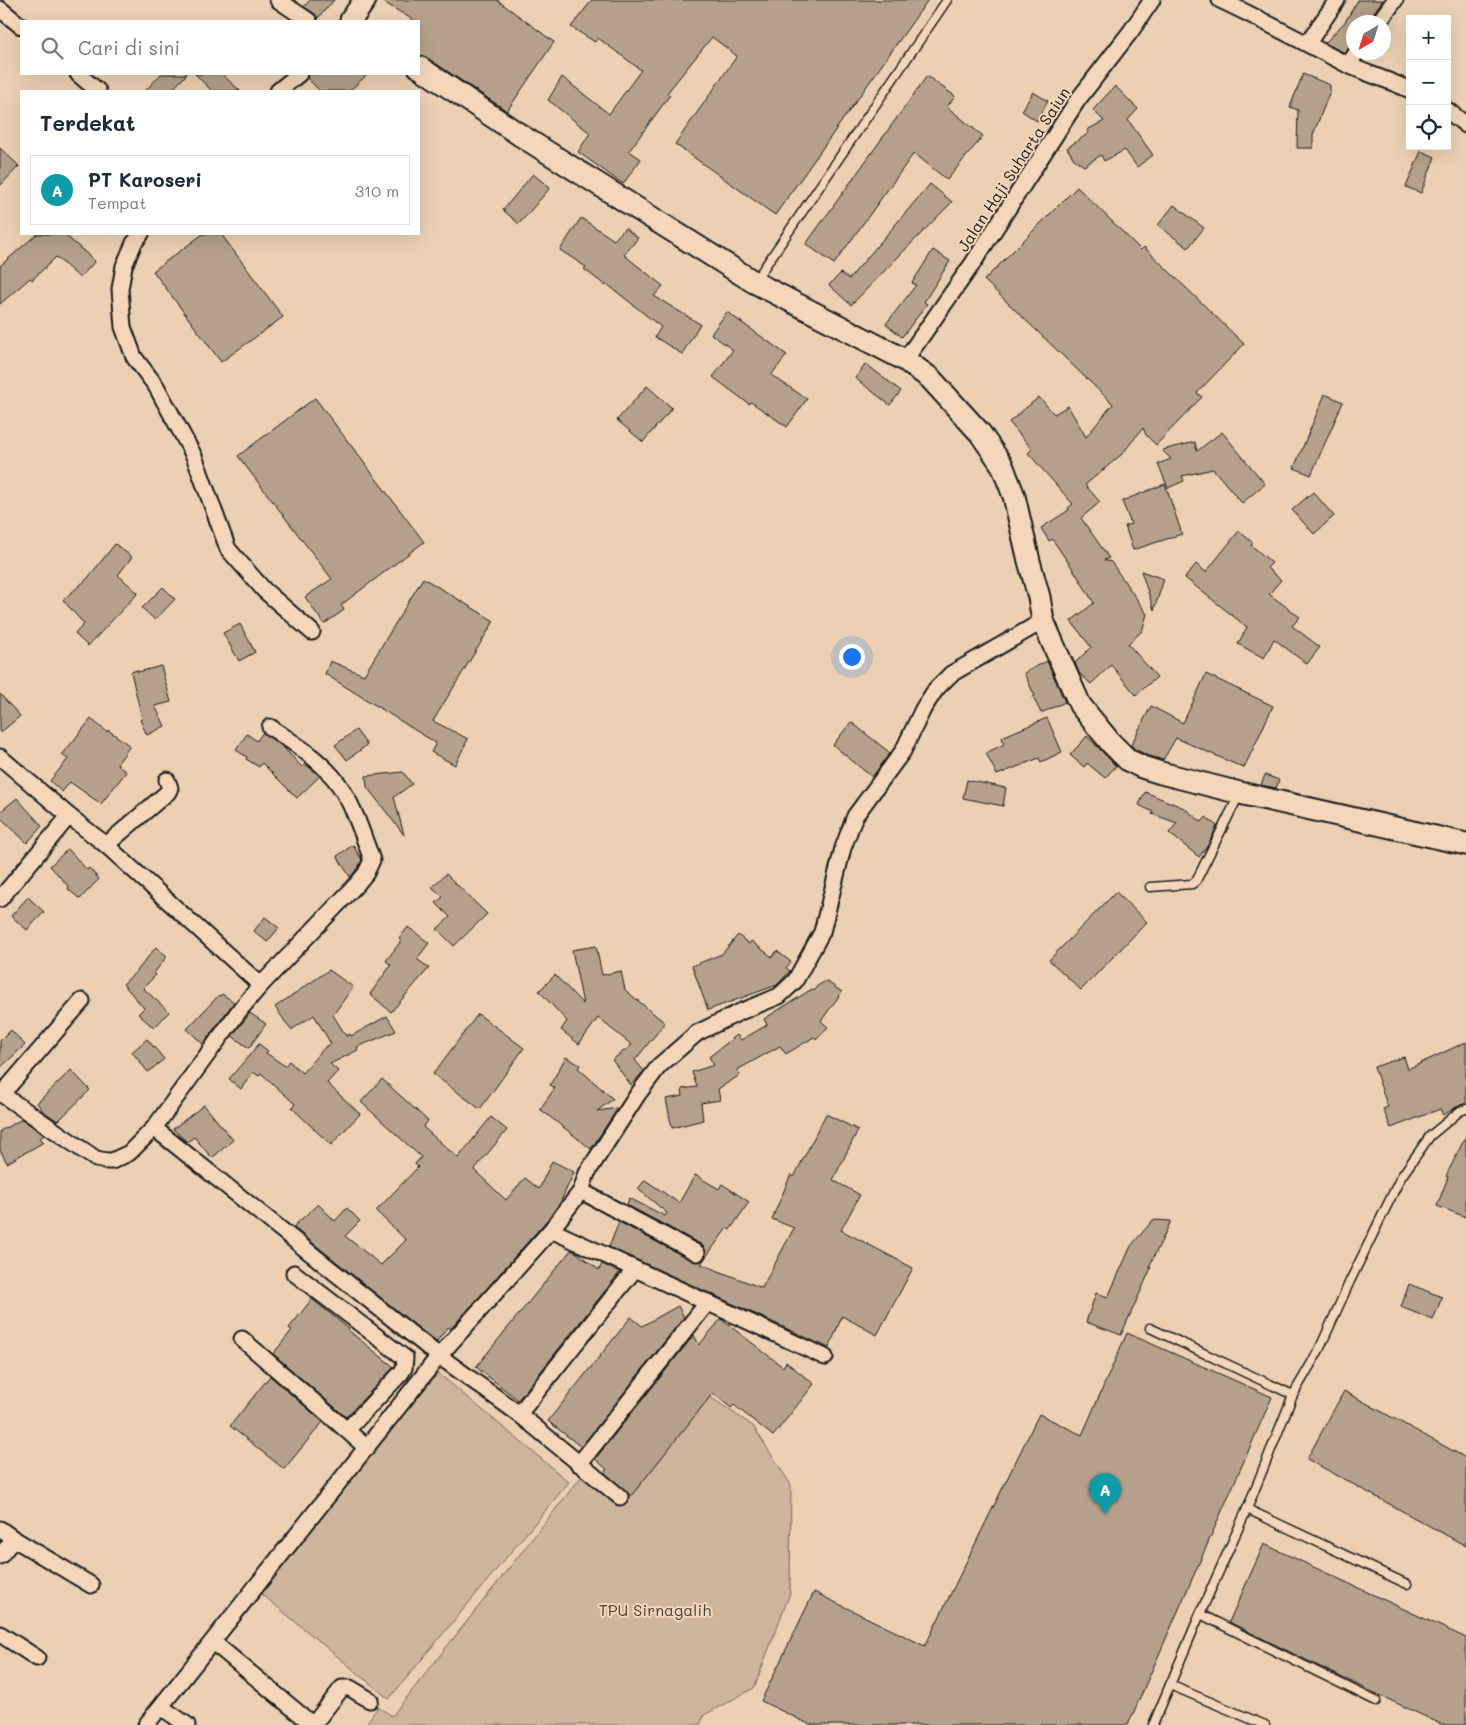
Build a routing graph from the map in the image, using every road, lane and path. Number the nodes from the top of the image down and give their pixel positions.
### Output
1 (278, 0) edge
2 (365, 0) edge
3 (947, 0) edge
4 (1152, 0) edge
5 (1220, 0) edge
6 (1337, 0) edge
7 (1395, 0) edge
8 (0, 9) edge
9 (1384, 15) edge
10 (308, 20) edge
11 (352, 20) edge
12 (20, 25) edge
13 (1308, 43) junction
14 (1346, 57) edge
15 (1354, 60) edge
16 (420, 68) edge
17 (79, 75) edge
18 (298, 75) edge
19 (1406, 88) edge
20 (97, 90) edge
21 (279, 90) edge
22 (1451, 113) edge
23 (1466, 125) edge
24 (140, 235) edge
25 (754, 282) junction
26 (905, 360) junction
27 (1043, 621) junction
28 (312, 632) dead end
29 (270, 727) dead end
30 (0, 757) edge
31 (167, 780) dead end
32 (1240, 793) junction
33 (69, 816) junction
34 (1466, 844) edge
35 (106, 845) junction
36 (1150, 887) dead end
37 (0, 899) edge
38 (260, 986) junction
39 (82, 1001) dead end
40 (1, 1093) edge
41 (1466, 1109) edge
42 (154, 1128) junction
43 (581, 1191) junction
44 (551, 1230) junction
45 (697, 1253) dead end
46 (634, 1269) junction
47 (294, 1273) dead end
48 (708, 1302) junction
49 (1150, 1328) dead end
50 (242, 1339) dead end
51 (439, 1356) junction
52 (825, 1356) dead end
53 (1293, 1395) junction
54 (519, 1414) junction
55 (347, 1430) junction
56 (367, 1448) junction
57 (579, 1464) junction
58 (620, 1497) dead end
59 (1247, 1509) junction
60 (0, 1529) edge
61 (14, 1539) junction
62 (0, 1556) edge
63 (91, 1584) dead end
64 (1407, 1584) dead end
65 (1200, 1614) junction
66 (0, 1634) edge
67 (212, 1642) junction
68 (37, 1658) dead end
69 (1170, 1685) junction
70 (370, 1700) dead end
71 (1376, 1701) dead end
72 (161, 1707) junction
73 (146, 1725) edge
74 (187, 1725) edge
75 (313, 1725) edge
76 (1153, 1725) edge
77 (1265, 1725) edge

1 - 10 street
2 - 11 street
3 - 25 lane
4 - 26 street, Jalan Haji Suharta Saiun
5 - 13 street
6 - 13 street
7 - 9 street
8 - 12 street
13 - 14 street
15 - 19 street
16 - 25 street
17 - 20 street
18 - 21 street
22 - 23 street
24 - 28 street
25 - 26 street
26 - 27 street
27 - 32 street
27 - 43 street
29 - 38 street
30 - 33 street
31 - 35 street
32 - 34 street
32 - 36 lane
33 - 35 street
33 - 37 street
35 - 38 street
38 - 42 street
39 - 40 street
40 - 42 street
41 - 53 lane
42 - 51 street
43 - 44 street
43 - 45 street
44 - 46 street
44 - 51 street
46 - 48 street
46 - 54 street
47 - 55 street
48 - 52 street
48 - 57 street
49 - 53 lane
50 - 55 street
51 - 54 street
51 - 56 street
53 - 59 lane
54 - 57 street
55 - 56 street
56 - 67 street
57 - 58 street
59 - 64 lane
59 - 65 lane
60 - 61 street
61 - 62 street
61 - 63 street
65 - 69 lane
65 - 71 lane
66 - 68 street
67 - 72 street
67 - 75 street
69 - 76 lane
69 - 77 lane
70 - 75 street
72 - 73 street
72 - 74 street

